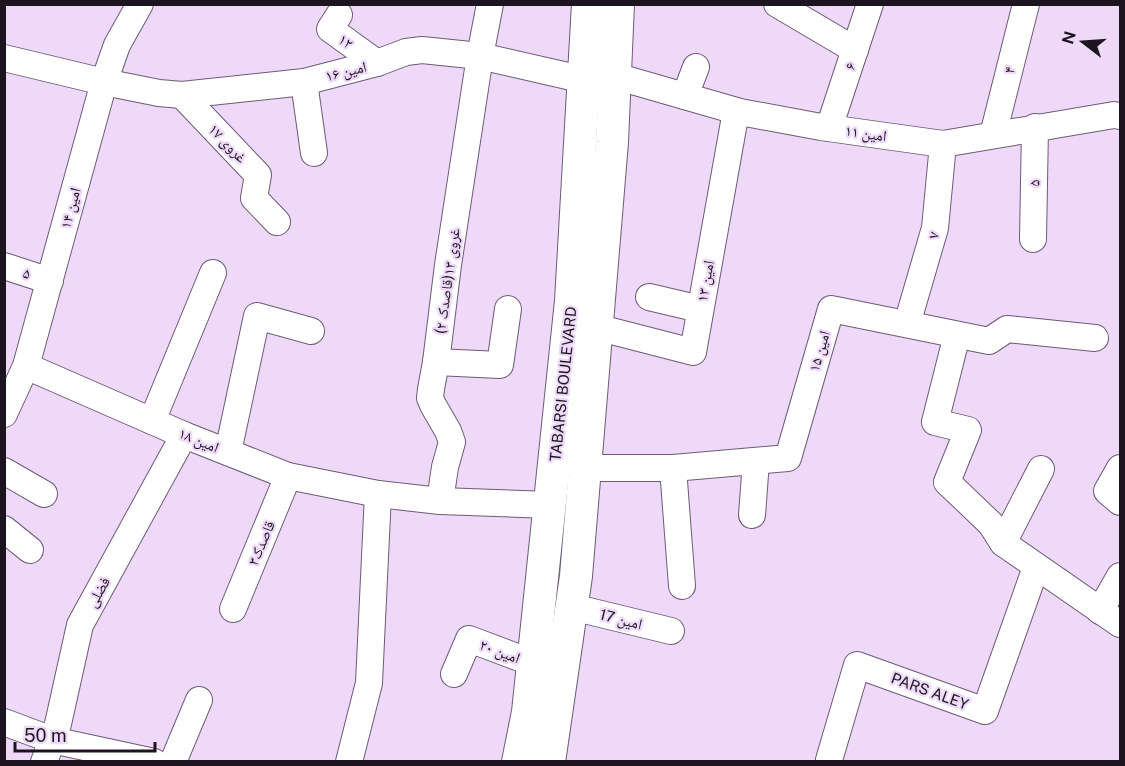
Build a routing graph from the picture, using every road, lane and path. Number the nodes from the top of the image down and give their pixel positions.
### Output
1 (140, 4) edge
2 (490, 4) edge
3 (588, 4) edge
4 (618, 4) edge
5 (777, 4) edge
6 (870, 4) edge
7 (1026, 4) edge
8 (339, 15) dead end
9 (855, 50) junction
10 (480, 56) junction
11 (4, 58) edge
12 (377, 63) junction
13 (696, 67) dead end
14 (600, 78) junction
15 (104, 82) junction
16 (304, 82) junction
17 (182, 95) junction
18 (685, 96) junction
19 (735, 111) junction
20 (1120, 116) edge
21 (1035, 127) junction
22 (829, 128) junction
23 (993, 135) junction
24 (943, 144) junction
25 (314, 153) dead end
26 (277, 222) dead end
27 (1033, 239) dead end
28 (4, 266) edge
29 (213, 273) dead end
30 (50, 281) junction
31 (649, 297) dead end
32 (508, 309) dead end
33 (700, 309) junction
34 (907, 324) junction
35 (596, 327) junction
36 (311, 331) dead end
37 (957, 335) junction
38 (1095, 338) dead end
39 (436, 362) junction
40 (26, 366) junction
41 (4, 414) edge
42 (152, 421) junction
43 (184, 435) junction
44 (228, 452) junction
45 (756, 461) junction
46 (585, 468) junction
47 (673, 468) junction
48 (1120, 468) edge
49 (1041, 469) dead end
50 (4, 471) edge
51 (288, 476) junction
52 (44, 494) dead end
53 (378, 494) junction
54 (440, 501) junction
55 (1120, 502) edge
56 (550, 505) junction
57 (752, 515) dead end
58 (4, 529) edge
59 (1003, 543) junction
60 (30, 550) dead end
61 (1036, 567) junction
62 (1120, 576) edge
63 (682, 586) dead end
64 (572, 607) junction
65 (233, 609) dead end
66 (1110, 618) edge
67 (671, 631) dead end
68 (534, 663) junction
69 (454, 674) dead end
70 (199, 700) dead end
71 (542, 714) junction
72 (4, 722) edge
73 (48, 751) edge
74 (829, 760) dead end
75 (154, 762) edge
76 (173, 762) edge
77 (349, 762) edge
78 (518, 762) edge
79 (549, 762) edge

1 - 15 street, امین ۱۴
2 - 10 street, غروی ۱۳(قاصدک ۲)
3 - 14 main road, TABARSI BOULEVARD
4 - 14 main road, TABARSI BOULEVARD
5 - 9 street
6 - 9 street, ۶
7 - 23 street, ۴
8 - 12 street, ۱۲
9 - 22 street, ۶
10 - 12 street, امین ۱۶
10 - 14 street, امین ۱۶
10 - 39 street, غروی ۱۳(قاصدک ۲)
11 - 15 street, امین ۱۶
12 - 16 street, امین ۱۶
13 - 18 street
14 - 18 street, امین ۱۱
14 - 35 main road, TABARSI BOULEVARD
14 - 56 main road, TABARSI BOULEVARD
15 - 17 street, امین ۱۶
15 - 30 street, امین ۱۴
16 - 17 street, امین ۱۶
16 - 25 street
17 - 26 street, غروی ۱۷
18 - 19 street, امین ۱۱
19 - 22 street, امین ۱۱
19 - 33 street, امین ۱۳
20 - 21 street, امین ۱۱
21 - 23 street, امین ۱۱
21 - 27 street, ۵
22 - 24 street, امین ۱۱
23 - 24 street, امین ۱۱
24 - 34 street, ۷
28 - 30 street, ۵
29 - 42 street
30 - 40 street, امین ۱۴
31 - 33 street
32 - 39 street
33 - 35 street, امین ۱۳
34 - 37 street, امین ۱۵
34 - 45 street, امین ۱۵
35 - 46 main road, TABARSI BOULEVARD
36 - 44 street
37 - 38 street, امین ۱۵
37 - 59 street
39 - 54 street, غروی ۱۳(قاصدک ۲)
40 - 41 street, امین ۱۴
40 - 42 street, امین ۱۸
42 - 43 street, امین ۱۸
43 - 44 street, امین ۱۸
43 - 73 street, فضلی
44 - 51 street, امین ۱۸
45 - 47 street, امین ۱۵
45 - 57 street
46 - 47 street, امین ۱۵
46 - 64 main road, TABARSI BOULEVARD
47 - 63 street
48 - 55 street
49 - 59 street
50 - 52 street
51 - 53 street, امین ۱۸
51 - 65 street, قاصدک۳
53 - 54 street, امین ۱۸
53 - 77 street
54 - 56 street, امین ۱۸
56 - 68 main road, TABARSI BOULEVARD
58 - 60 street
59 - 61 street
61 - 66 street
61 - 74 street, PARS ALEY
62 - 66 street
64 - 67 street, امین 17
64 - 71 main road, TABARSI BOULEVARD
68 - 69 street, امین ۲۰
68 - 71 main road, TABARSI BOULEVARD
70 - 76 street
71 - 78 main road, TABARSI BOULEVARD
71 - 79 main road, TABARSI BOULEVARD
72 - 73 street
73 - 75 street

